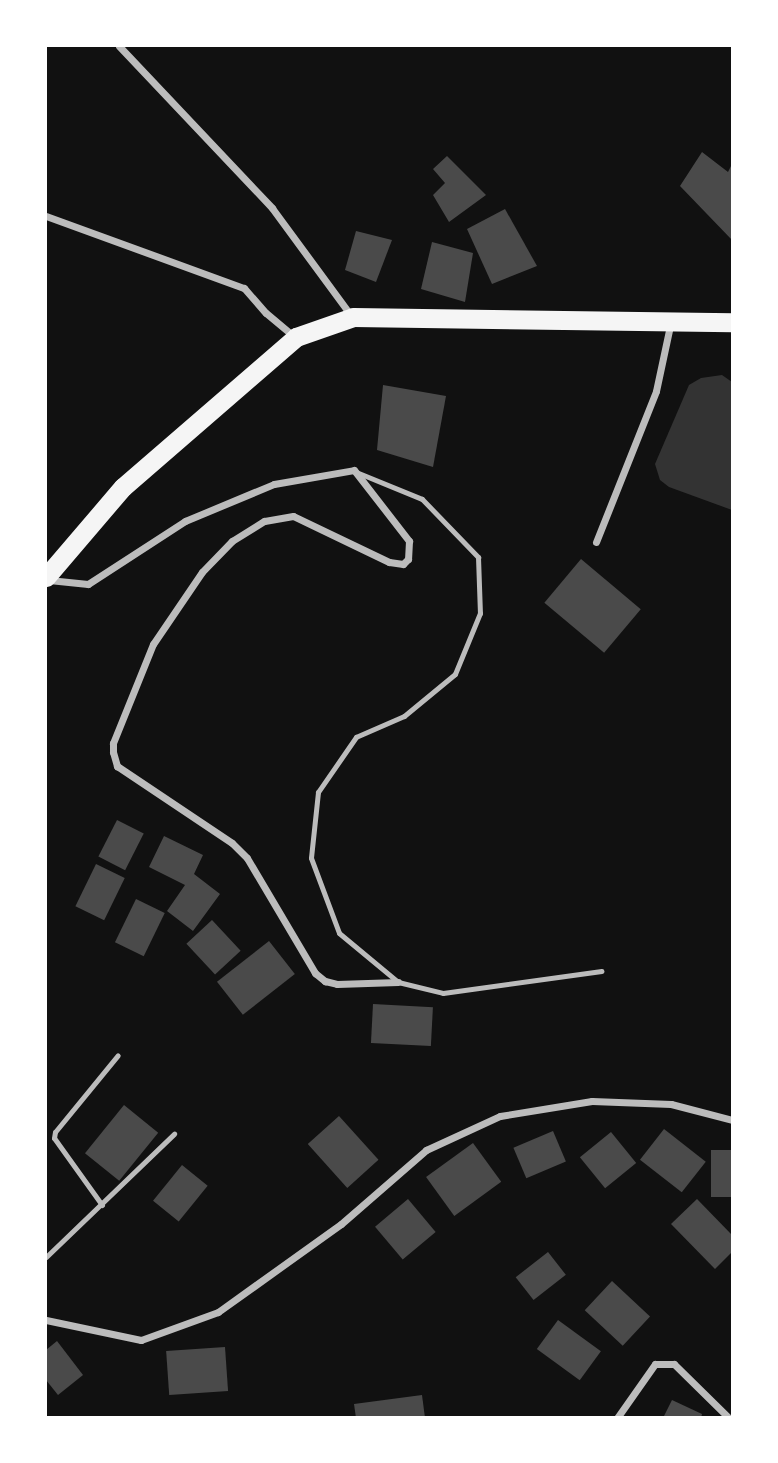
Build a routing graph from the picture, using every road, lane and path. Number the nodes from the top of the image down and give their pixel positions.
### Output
1 (119, 46) edge
2 (46, 216) edge
3 (353, 317) junction
4 (671, 321) junction
5 (733, 322) edge
6 (296, 337) junction
7 (354, 470) junction
8 (596, 542) dead end
9 (46, 578) edge
10 (601, 971) dead end
11 (398, 982) junction
12 (118, 1055) dead end
13 (733, 1120) edge
14 (174, 1134) dead end
15 (102, 1205) junction
16 (46, 1257) edge
17 (46, 1320) edge
18 (618, 1418) edge
19 (729, 1418) edge

1 - 3 street
2 - 6 street
3 - 4 highway
3 - 6 highway
4 - 5 highway
4 - 8 street
6 - 9 highway
7 - 9 street
7 - 11 lane
7 - 11 street
10 - 11 lane
12 - 15 lane
13 - 17 street
14 - 15 lane
15 - 16 lane
18 - 19 street

